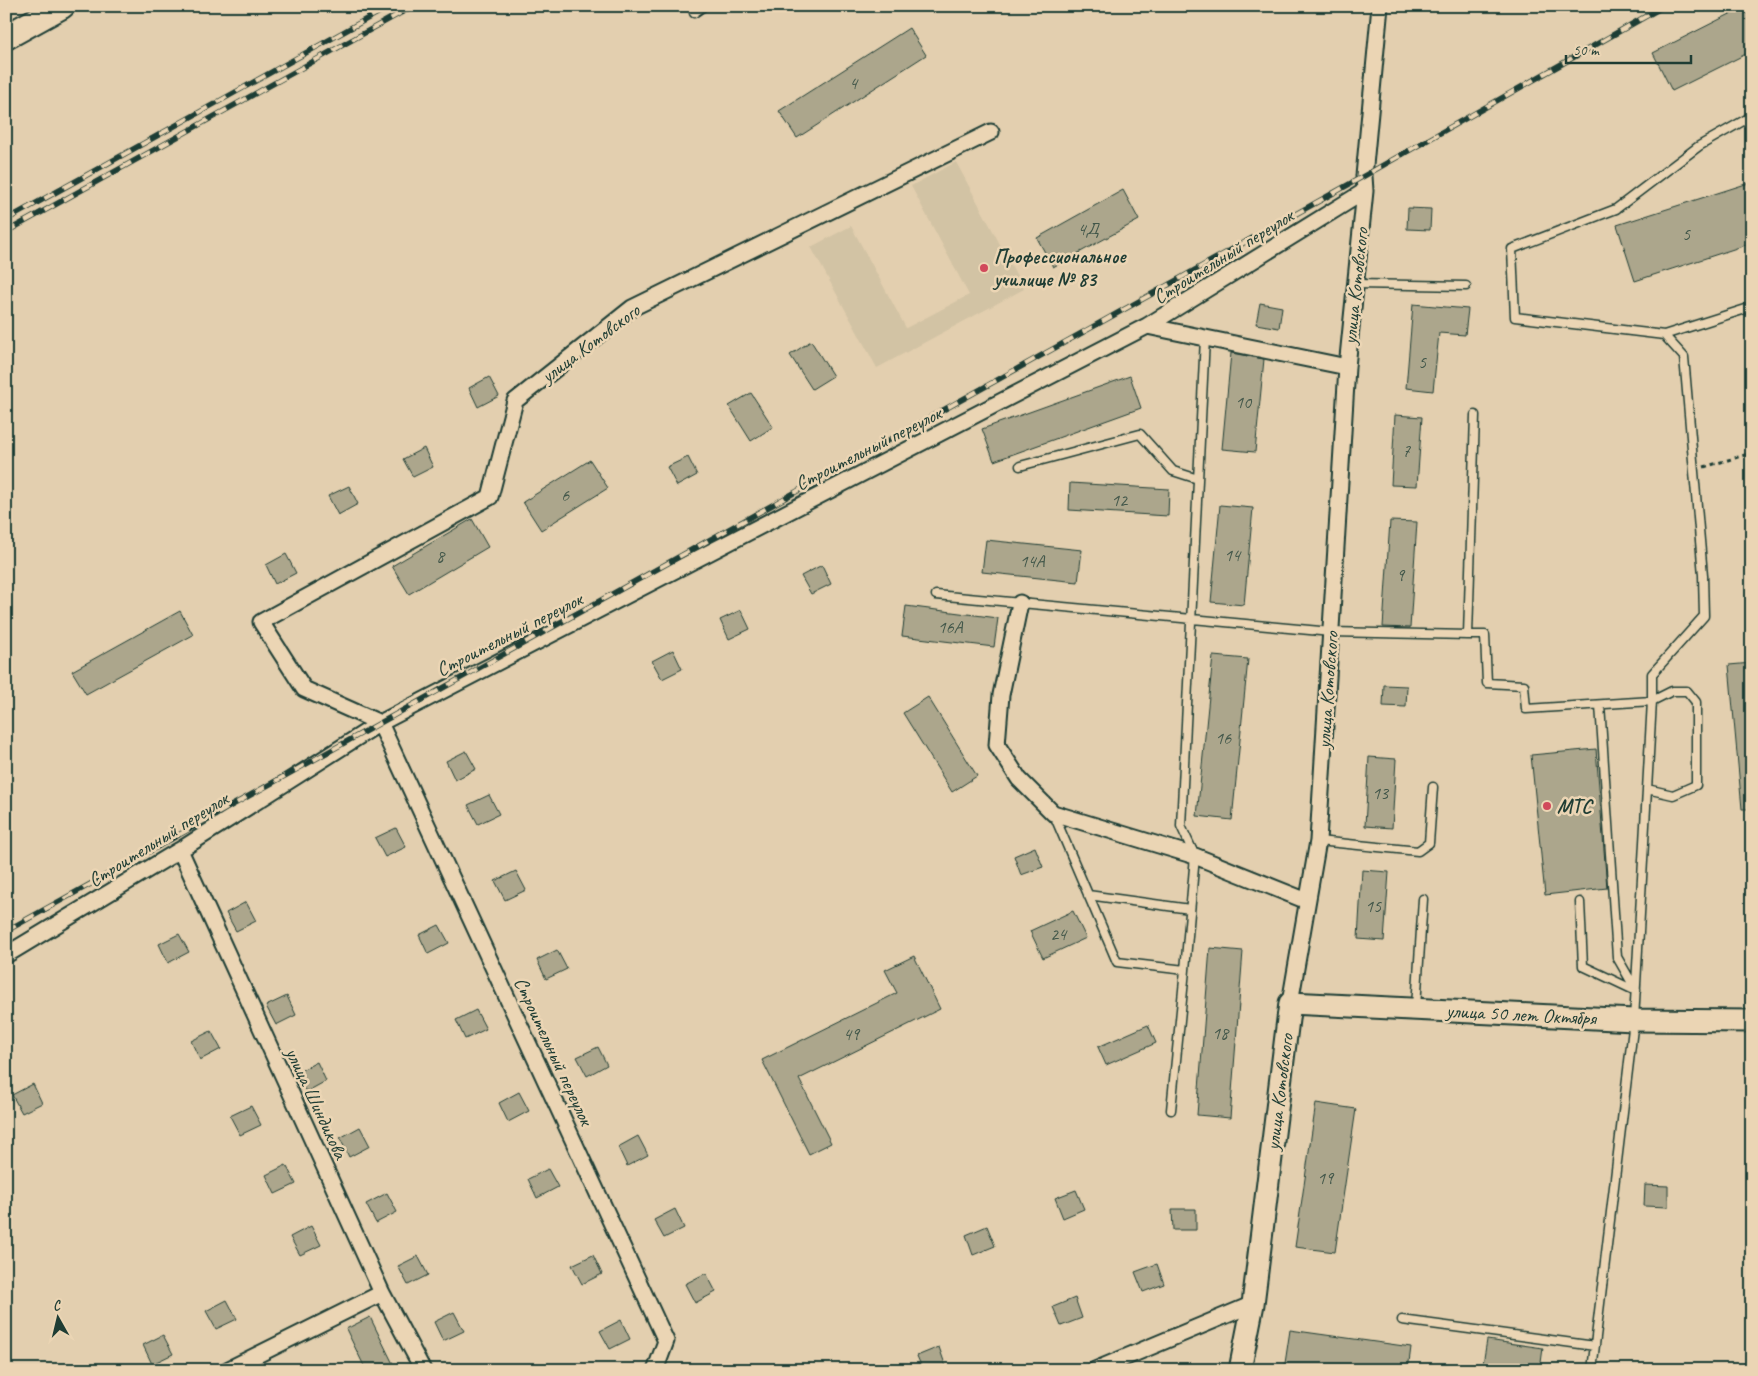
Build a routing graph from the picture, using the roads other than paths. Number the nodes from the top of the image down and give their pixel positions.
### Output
1 (62, 6) edge
2 (704, 6) edge
3 (1380, 6) edge
4 (694, 13) dead end
5 (6, 37) edge
6 (1752, 116) edge
7 (991, 132) dead end
8 (1365, 191) junction
9 (1356, 284) junction
10 (1466, 286) dead end
11 (1752, 306) edge
12 (1147, 326) junction
13 (1664, 335) junction
14 (1205, 338) junction
15 (1347, 367) junction
16 (1475, 415) dead end
17 (1020, 466) dead end
18 (1198, 479) junction
19 (936, 595) dead end
20 (1020, 603) junction
21 (1191, 619) junction
22 (1331, 632) junction
23 (1468, 635) junction
24 (1652, 701) junction
25 (1600, 705) junction
26 (380, 723) junction
27 (1432, 787) dead end
28 (1647, 789) junction
29 (1053, 813) junction
30 (1318, 841) junction
31 (180, 850) junction
32 (1195, 856) junction
33 (1088, 895) junction
34 (1423, 899) dead end
35 (1308, 901) junction
36 (1580, 902) dead end
37 (1190, 909) junction
38 (6, 955) edge
39 (1185, 970) junction
40 (1636, 991) junction
41 (1290, 1003) junction
42 (1415, 1009) junction
43 (1634, 1020) junction
44 (1752, 1021) edge
45 (1171, 1110) dead end
46 (382, 1293) junction
47 (1253, 1304) junction
48 (1402, 1320) dead end
49 (1594, 1346) junction
50 (228, 1370) edge
51 (423, 1370) edge
52 (657, 1370) edge
53 (1095, 1370) edge
54 (1240, 1370) edge
55 (1592, 1370) edge

1 - 5 main road
2 - 4 lane
3 - 8 street, улица Котовского
6 - 13 lane
7 - 26 street, улица Котовского
8 - 9 street, улица Котовского
8 - 12 street, Строительный переулок
9 - 10 lane
9 - 15 street, улица Котовского
11 - 13 lane
12 - 14 street
12 - 26 street, Строительный переулок
13 - 24 lane
14 - 15 street
14 - 18 lane
15 - 22 street, улица Котовского
16 - 23 lane
17 - 18 lane
18 - 21 lane
19 - 20 lane
20 - 21 lane
20 - 29 street
21 - 22 lane
21 - 32 lane
22 - 23 lane
22 - 30 street, улица Котовского
23 - 25 lane
24 - 25 lane
24 - 28 lane
24 - 28 lane
25 - 40 lane
26 - 31 street, Строительный переулок
26 - 52 street, Строительный переулок
27 - 30 lane
28 - 40 lane
29 - 32 street
29 - 33 lane
30 - 35 street, улица Котовского
31 - 38 street, Строительный переулок
31 - 46 street, улица Шиндикова
32 - 35 street
32 - 37 lane
33 - 37 lane
33 - 39 lane
34 - 42 lane
35 - 41 street, улица Котовского
36 - 40 lane
37 - 39 lane
39 - 45 lane
40 - 43 lane
41 - 42 main road, улица 50 лет Октября
41 - 47 main road, улица Котовского
42 - 43 main road, улица 50 лет Октября
43 - 44 main road, улица 50 лет Октября
43 - 49 lane
46 - 50 street
46 - 51 street, улица Шиндикова
47 - 53 street
47 - 54 main road, улица Котовского
48 - 49 lane
49 - 55 lane

